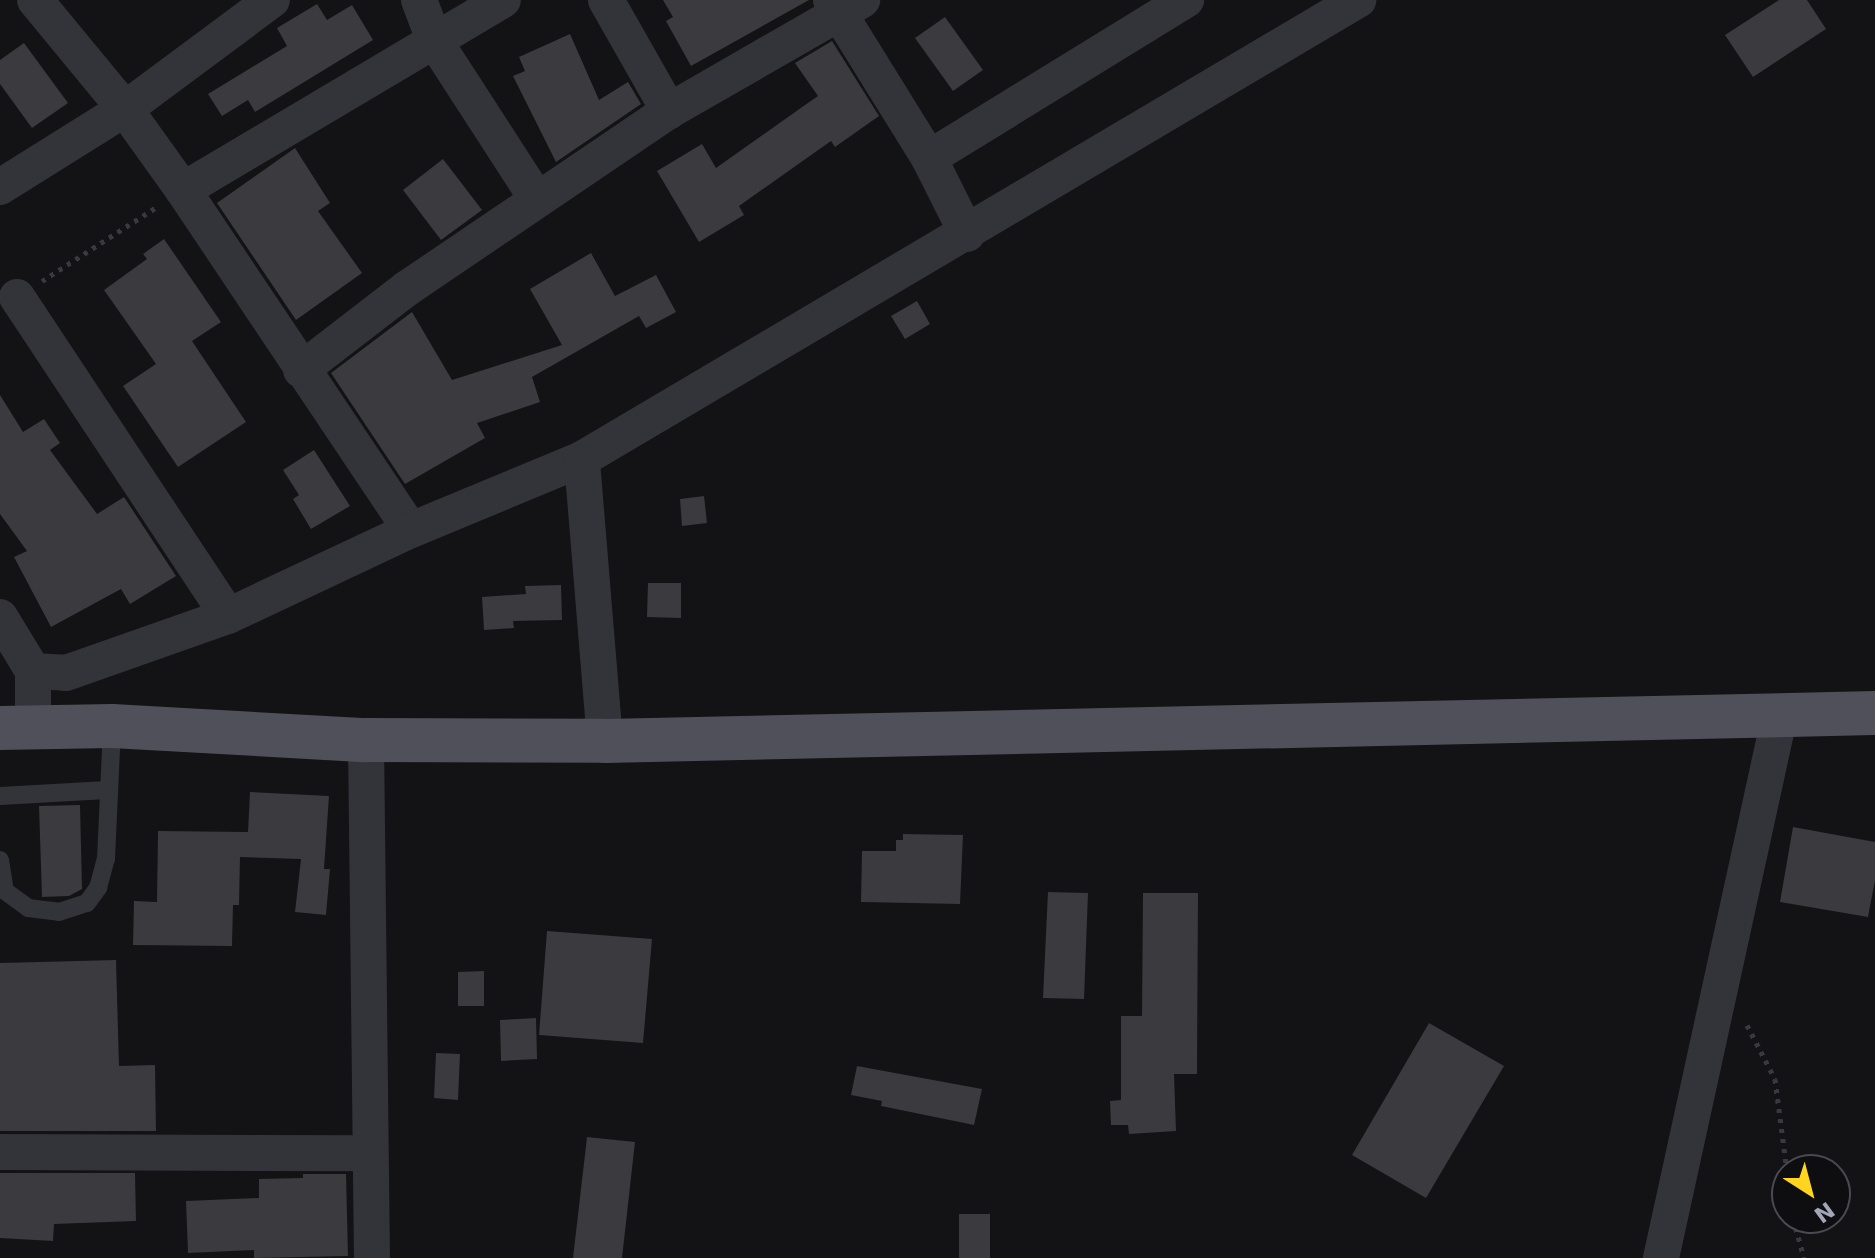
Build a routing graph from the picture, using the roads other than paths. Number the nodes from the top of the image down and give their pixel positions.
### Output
1 (35, 0) edge
2 (272, 0) edge
3 (419, 0) edge
4 (503, 0) edge
5 (606, 0) edge
6 (1186, 0) edge
7 (1358, 0) edge
8 (844, 4) edge
9 (1139, 12) edge
10 (434, 40) junction
11 (125, 109) junction
12 (669, 111) junction
13 (929, 158) junction
14 (0, 187) edge
15 (183, 190) junction
16 (537, 199) junction
17 (967, 234) junction
18 (17, 297) road end
19 (301, 370) junction
20 (582, 459) junction
21 (411, 530) junction
22 (228, 616) junction
23 (0, 617) edge
24 (33, 671) junction
25 (1875, 713) edge
26 (1780, 714) junction
27 (112, 726) junction
28 (16, 727) edge
29 (366, 740) junction
30 (605, 741) junction
31 (107, 790) junction
32 (0, 796) edge
33 (0, 860) edge
34 (0, 1152) edge
35 (369, 1153) junction
36 (372, 1258) edge
37 (1661, 1258) edge

1 - 11 street
2 - 11 street
3 - 10 street
4 - 10 street
5 - 12 street
6 - 9 street
7 - 17 street
8 - 12 street
8 - 13 street
9 - 13 street
10 - 15 street
10 - 16 street
11 - 14 street
11 - 15 street
12 - 16 street
13 - 17 street
15 - 19 street
16 - 19 street
17 - 20 street
18 - 22 street
19 - 21 street
20 - 21 street
20 - 30 street
21 - 22 street
22 - 24 street
23 - 24 street
24 - 28 street
25 - 26 main road
26 - 30 main road
26 - 37 street
27 - 28 main road
27 - 29 main road
27 - 31 lane
29 - 30 main road
29 - 35 street
31 - 32 lane
31 - 33 lane
34 - 35 street
35 - 36 street

